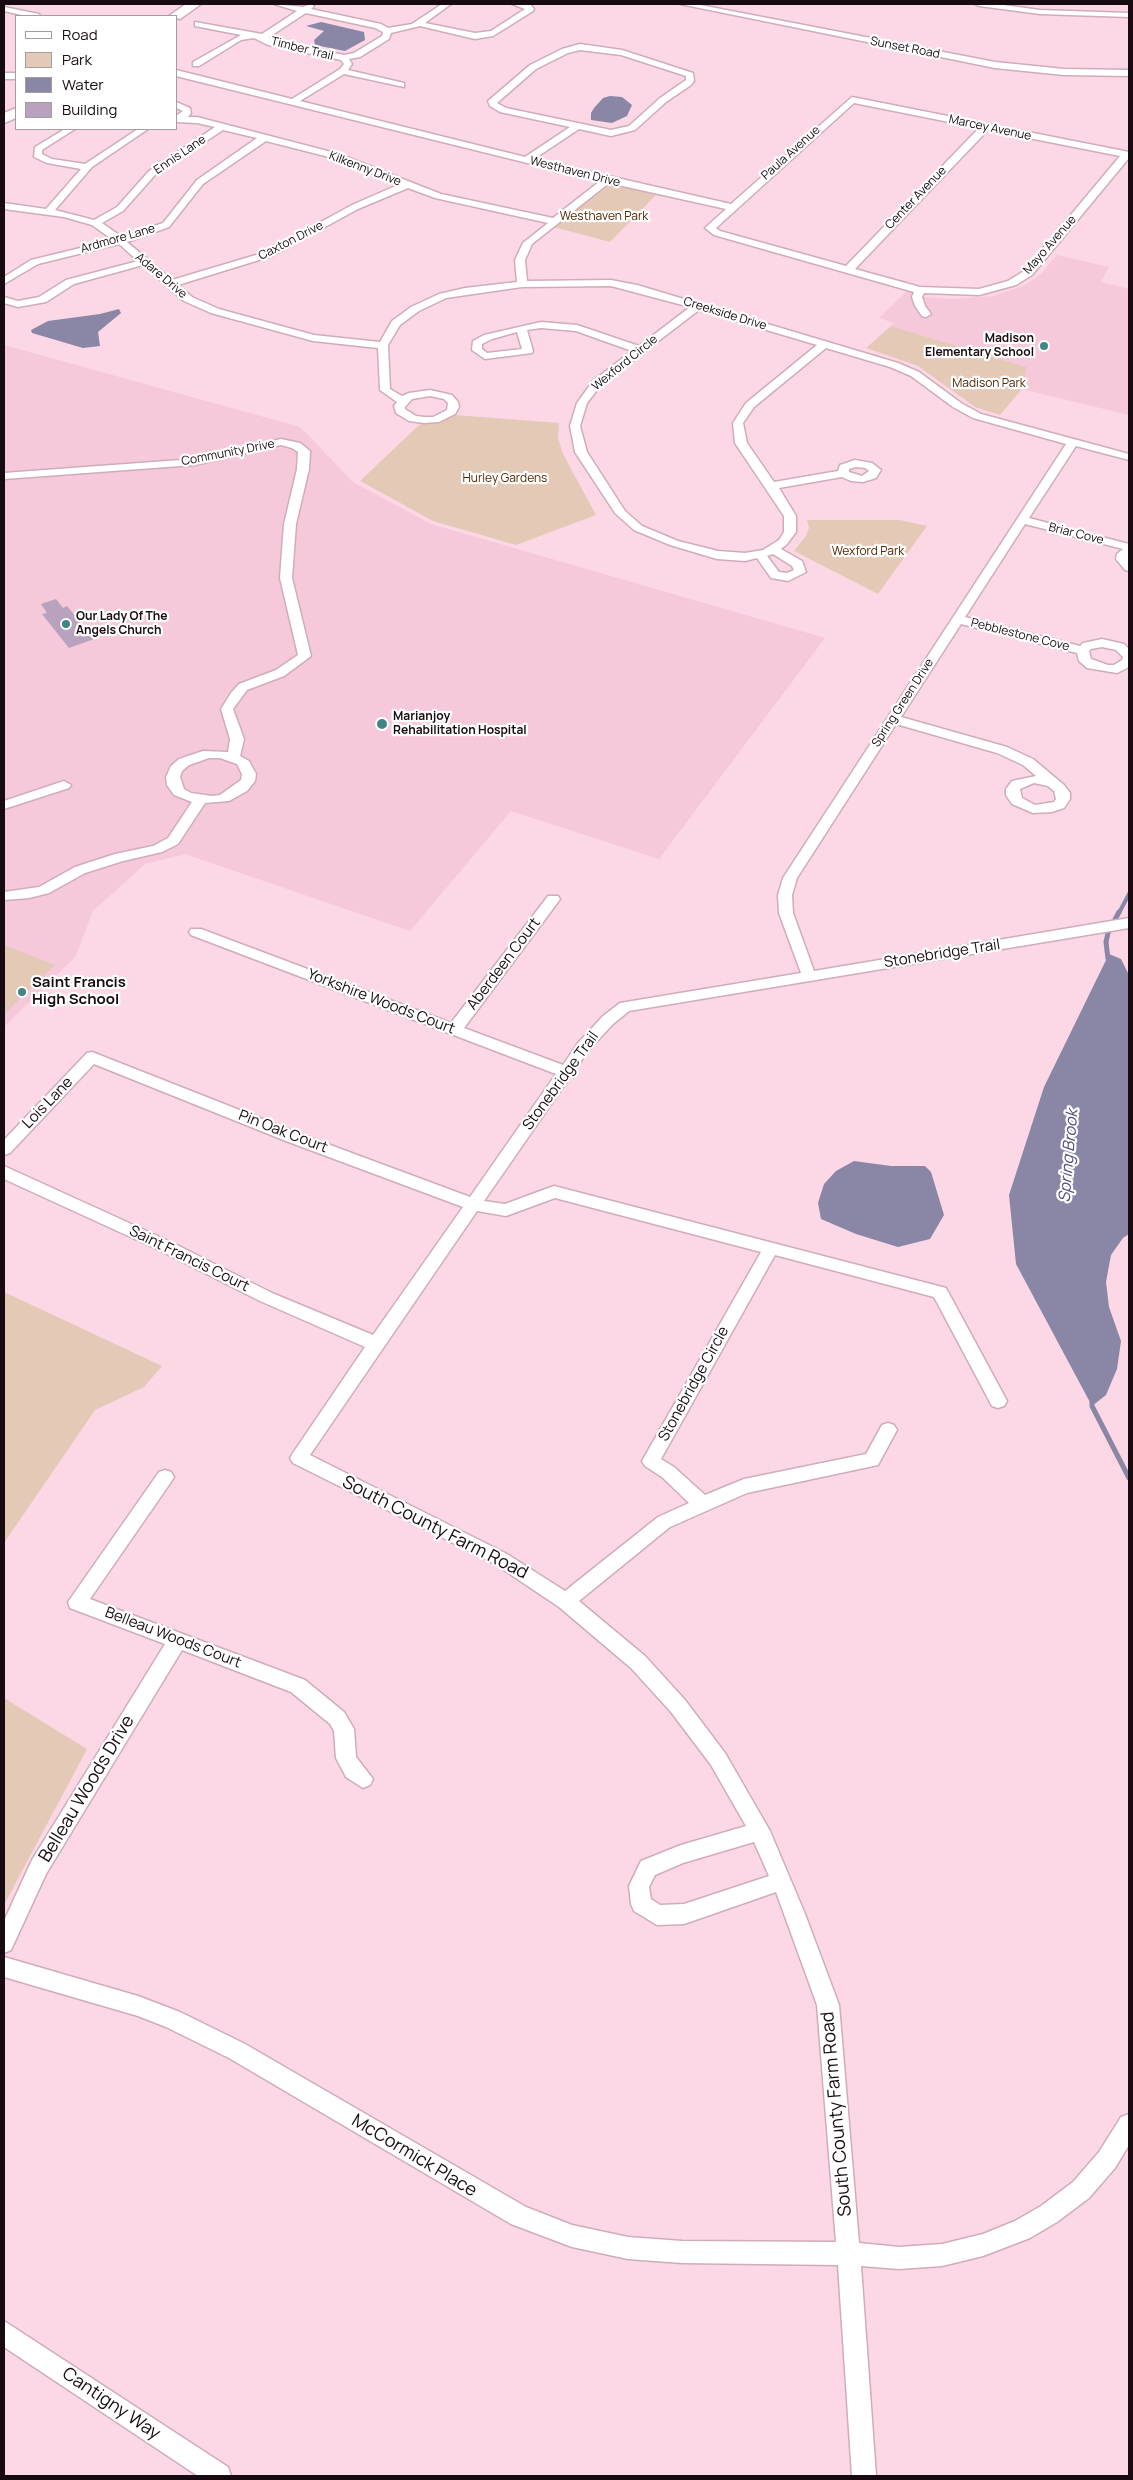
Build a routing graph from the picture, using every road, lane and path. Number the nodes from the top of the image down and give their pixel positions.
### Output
1 (195, 4) edge
2 (278, 4) edge
3 (314, 4) edge
4 (447, 4) edge
5 (516, 4) edge
6 (684, 4) edge
7 (979, 4) edge
8 (4, 9) edge
9 (304, 9) junction
10 (31, 15) edge
11 (176, 15) edge
12 (1129, 15) edge
13 (198, 24) dead end
14 (420, 24) junction
15 (387, 31) junction
16 (253, 36) junction
17 (263, 37) junction
18 (344, 58) junction
19 (196, 64) dead end
20 (343, 71) junction
21 (178, 73) edge
22 (1129, 73) edge
23 (402, 85) dead end
24 (852, 100) joint
25 (293, 102) junction
26 (178, 106) edge
27 (15, 113) edge
28 (179, 118) edge
29 (4, 119) edge
30 (577, 126) junction
31 (221, 127) junction
32 (985, 127) junction
33 (68, 130) edge
34 (142, 130) edge
35 (264, 138) junction
36 (1127, 156) edge
37 (526, 160) junction
38 (87, 167) junction
39 (607, 180) junction
40 (406, 185) junction
41 (4, 206) edge
42 (731, 207) junction
43 (48, 212) junction
44 (554, 221) junction
45 (95, 223) junction
46 (120, 241) junction
47 (144, 262) junction
48 (848, 270) junction
49 (4, 281) edge
50 (170, 284) junction
51 (522, 284) junction
52 (920, 290) junction
53 (4, 300) edge
54 (698, 306) junction
55 (926, 314) dead end
56 (521, 328) dead end
57 (825, 344) junction
58 (383, 345) junction
59 (640, 350) junction
60 (403, 400) dead end
61 (1073, 442) junction
62 (1129, 457) edge
63 (844, 473) dead end
64 (4, 476) edge
65 (772, 486) junction
66 (1022, 520) junction
67 (1129, 548) edge
68 (774, 550) junction
69 (760, 555) junction
70 (1129, 567) edge
71 (958, 619) junction
72 (1083, 651) dead end
73 (892, 719) junction
74 (233, 757) junction
75 (1052, 783) dead end
76 (64, 785) dead end
77 (200, 800) junction
78 (4, 804) edge
79 (4, 896) edge
80 (553, 899) dead end
81 (1129, 923) edge
82 (196, 932) dead end
83 (809, 976) junction
84 (454, 1030) junction
85 (92, 1057) joint
86 (566, 1072) junction
87 (4, 1149) edge
88 (4, 1172) edge
89 (474, 1205) junction
90 (771, 1248) junction
91 (376, 1344) junction
92 (998, 1401) dead end
93 (888, 1430) dead end
94 (299, 1458) joint
95 (164, 1477) dead end
96 (703, 1504) junction
97 (566, 1601) junction
98 (178, 1640) junction
99 (363, 1779) dead end
100 (760, 1831) junction
101 (781, 1881) junction
102 (4, 1942) edge
103 (4, 1967) edge
104 (1129, 2126) edge
105 (849, 2254) junction
106 (4, 2333) edge
107 (219, 2476) edge
108 (864, 2476) edge

1 - 11 main road
2 - 9 street
3 - 9 street
4 - 14 street
5 - 14 street
6 - 22 street, Sunset Road
7 - 12 street
8 - 10 street
9 - 15 street
9 - 17 street
13 - 16 street, Timber Trail
14 - 15 street
15 - 18 street, Timber Trail
16 - 17 street, Timber Trail
16 - 19 street
17 - 18 street, Timber Trail
18 - 20 street, Timber Trail
20 - 23 street, Timber Trail
20 - 25 street, Timber Trail
21 - 25 street, Westhaven Drive
24 - 32 street, Marcey Avenue
24 - 42 street, Paula Avenue
25 - 37 street, Westhaven Drive
26 - 28 street
27 - 29 main road
28 - 31 street, Kilkenny Drive
30 - 30 street
30 - 37 street
31 - 35 street, Kilkenny Drive
31 - 45 street, Ennis Lane
32 - 36 street, Marcey Avenue
32 - 48 street, Center Avenue
33 - 38 street
34 - 38 street
35 - 40 street, Kilkenny Drive
35 - 46 street, Ardmore Lane
36 - 52 street, Mayo Avenue
37 - 39 street, Westhaven Drive
38 - 43 street
39 - 42 street, Westhaven Drive
39 - 44 street
40 - 44 street, Kilkenny Drive
40 - 50 street, Caxton Drive
41 - 43 street, Adare Drive
42 - 48 street
43 - 45 street, Adare Drive
44 - 51 street
45 - 46 street, Adare Drive
46 - 47 street, Adare Drive
46 - 49 street, Ardmore Lane
47 - 50 street, Adare Drive
47 - 53 street
48 - 52 street
50 - 58 street, Adare Drive
51 - 54 street, Creekside Drive
51 - 58 street, Creekside Drive
52 - 55 street
54 - 57 street, Creekside Drive
54 - 59 street, Wexford Circle
56 - 59 street
57 - 61 street, Creekside Drive
57 - 65 street, Wexford Circle
58 - 60 street
59 - 69 street, Wexford Circle
61 - 62 street, Creekside Drive
61 - 66 street, Spring Green Drive
63 - 65 street
64 - 74 street, Community Drive
65 - 68 street, Wexford Circle
66 - 67 street, Briar Cove
66 - 71 street, Spring Green Drive
67 - 70 street, Briar Cove
68 - 69 street, Wexford Circle
68 - 69 street
71 - 72 street, Pebblestone Cove
71 - 73 street, Spring Green Drive
73 - 75 street
73 - 83 street, Spring Green Drive
74 - 77 street
74 - 77 street
76 - 78 street
77 - 79 street
80 - 84 street, Aberdeen Court
81 - 83 street, Stonebridge Trail
82 - 84 street, Yorkshire Woods Court
83 - 86 street, Stonebridge Trail
84 - 86 street, Yorkshire Woods Court
85 - 87 street, Lois Lane
85 - 89 street, Pin Oak Court
86 - 89 street, Stonebridge Trail
88 - 91 street, Saint Francis Court
89 - 90 street
89 - 91 street, Stonebridge Trail
90 - 92 street
90 - 96 street, Stonebridge Circle
91 - 94 street, Stonebridge Trail
93 - 96 street
94 - 97 street, South County Farm Road
95 - 98 street, Belleau Woods Court
96 - 97 street
97 - 100 street, South County Farm Road
98 - 99 street, Belleau Woods Court
98 - 102 street, Belleau Woods Drive
100 - 101 street, South County Farm Road
100 - 101 street
101 - 105 street, South County Farm Road
103 - 105 street, McCormick Place
104 - 105 street, McCormick Place
105 - 108 street, South County Farm Road
106 - 107 street, Cantigny Way

